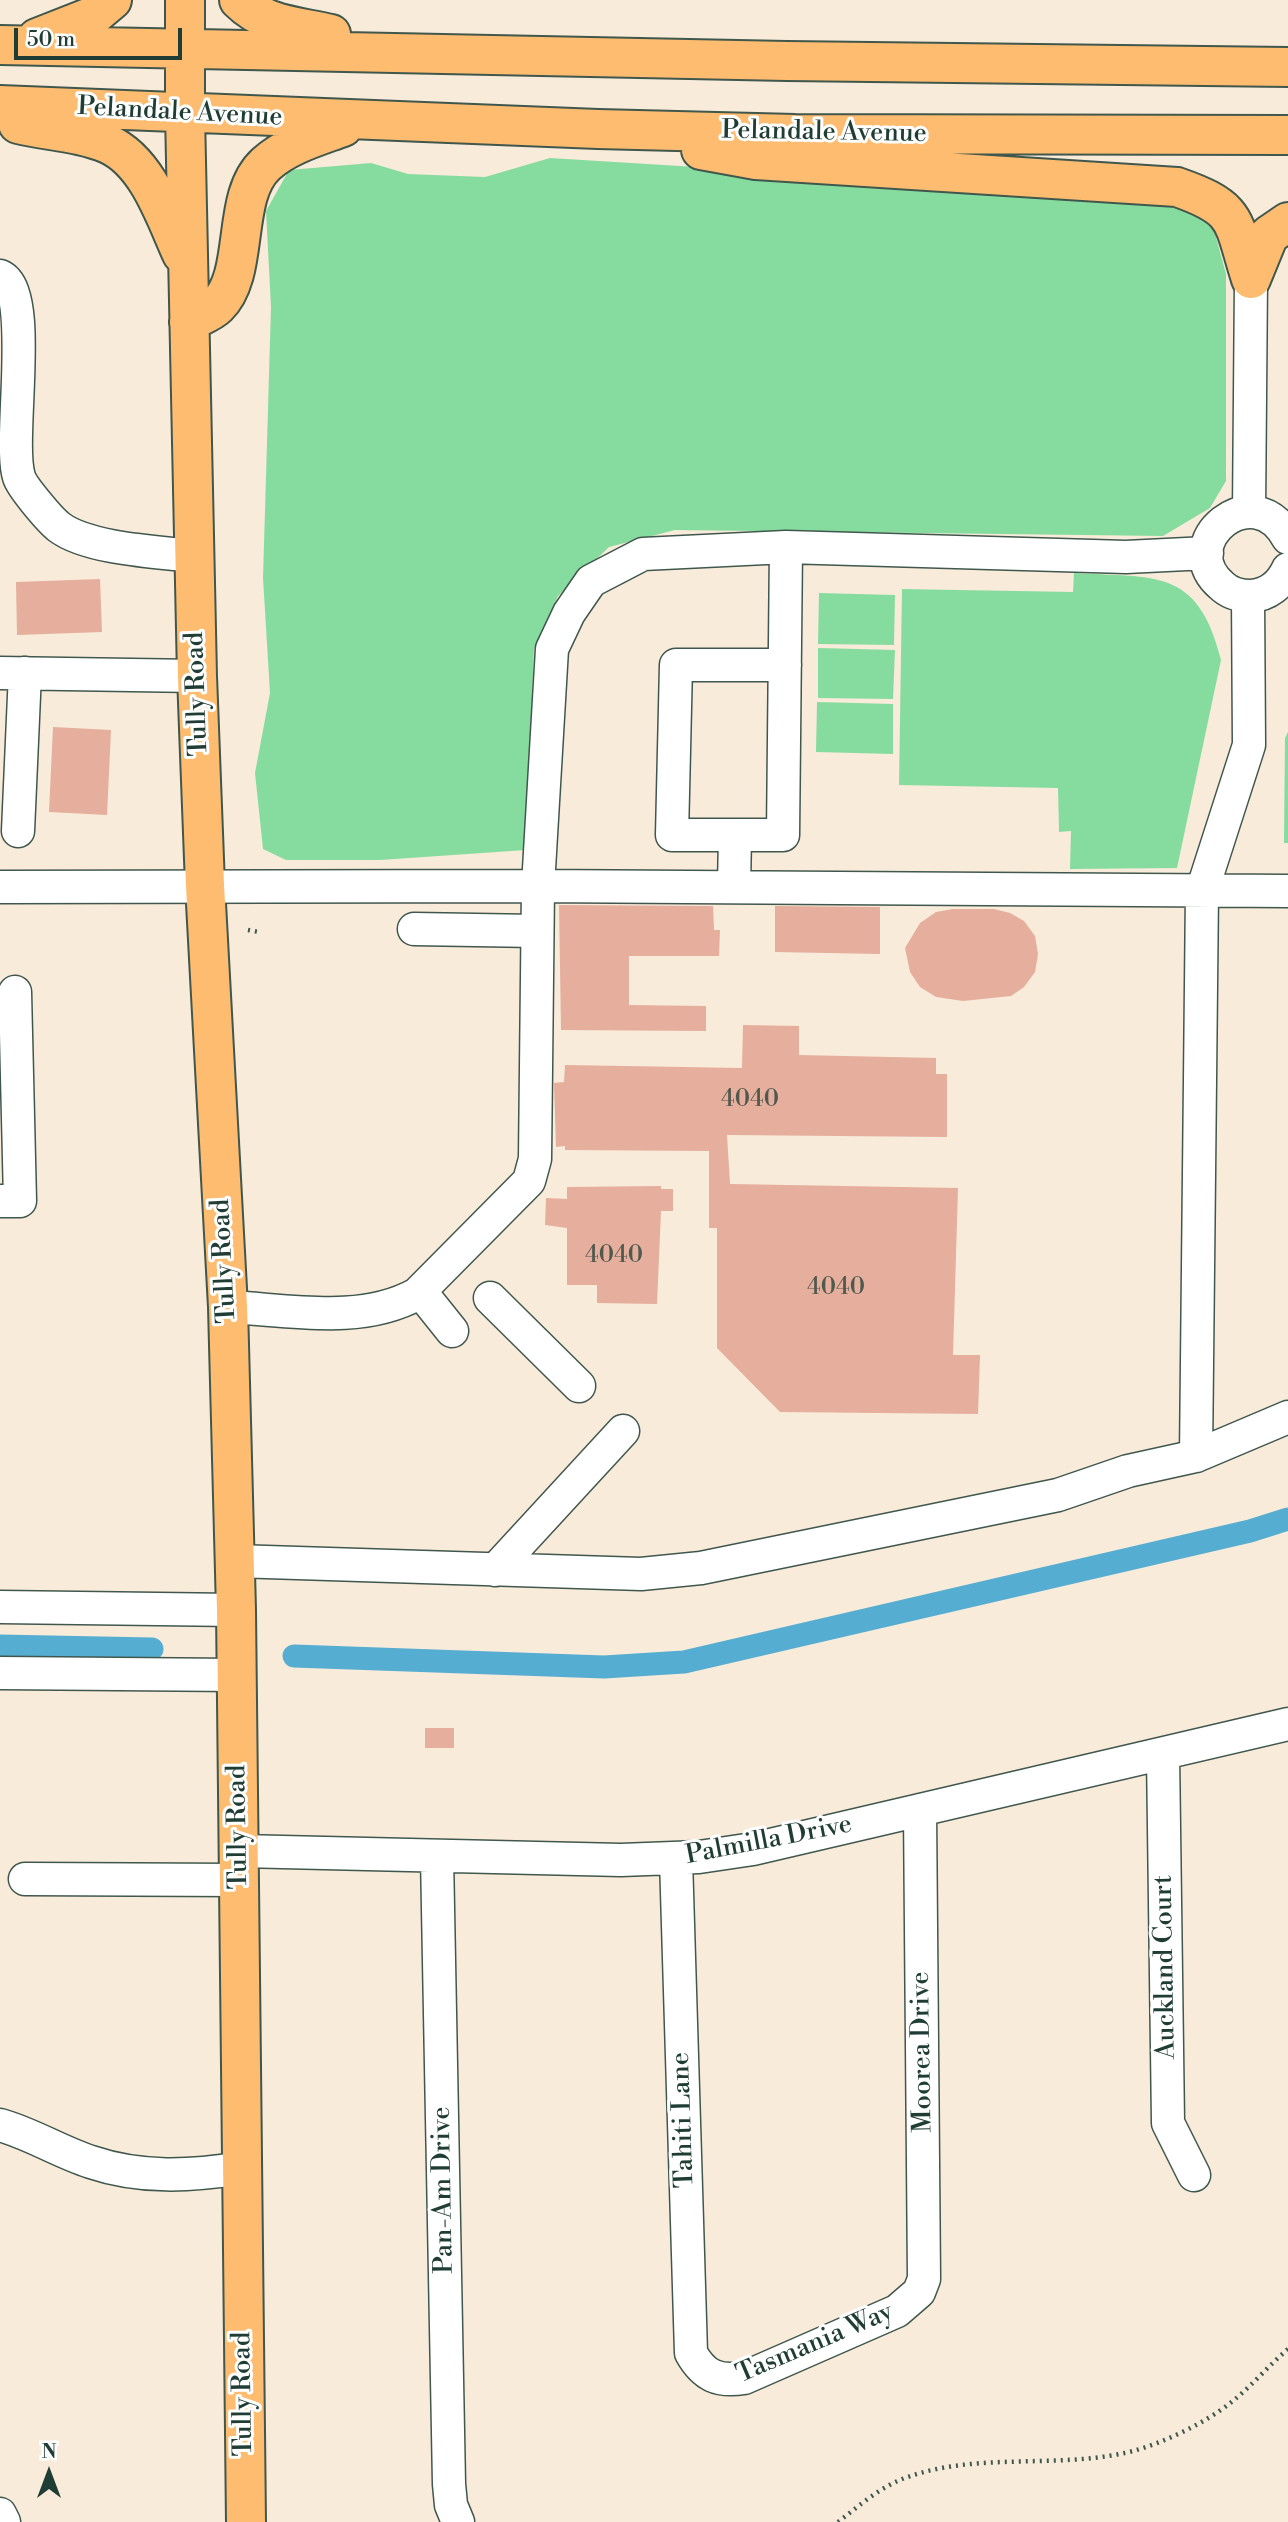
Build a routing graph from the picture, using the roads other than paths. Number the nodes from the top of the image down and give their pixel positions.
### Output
1 (112, 0) edge
2 (185, 0) edge
3 (239, 0) edge
4 (6, 45) edge
5 (185, 48) junction
6 (382, 54) junction
7 (1288, 67) edge
8 (0, 107) edge
9 (185, 114) junction
10 (360, 121) junction
11 (598, 129) junction
12 (1288, 135) edge
13 (1288, 222) edge
14 (0, 275) edge
15 (1251, 279) junction
16 (189, 322) junction
17 (8, 461) edge
18 (1249, 512) junction
19 (1288, 538) edge
20 (194, 547) junction
21 (786, 547) junction
22 (1207, 554) junction
23 (1288, 569) edge
24 (1248, 596) junction
25 (785, 664) junction
26 (12, 673) edge
27 (197, 676) junction
28 (11, 746) edge
29 (18, 831) dead end
30 (735, 835) junction
31 (205, 885) junction
32 (538, 886) junction
33 (0, 887) edge
34 (734, 887) junction
35 (1202, 891) junction
36 (1288, 891) edge
37 (414, 929) dead end
38 (537, 931) junction
39 (15, 992) dead end
40 (10, 1201) edge
41 (420, 1291) junction
42 (489, 1298) dead end
43 (228, 1307) junction
44 (452, 1331) dead end
45 (579, 1386) dead end
46 (1288, 1417) edge
47 (623, 1431) dead end
48 (1196, 1456) junction
49 (235, 1561) junction
50 (495, 1570) junction
51 (0, 1606) edge
52 (236, 1610) junction
53 (0, 1673) edge
54 (237, 1675) junction
55 (1288, 1724) edge
56 (1163, 1754) junction
57 (920, 1810) junction
58 (437, 1856) junction
59 (677, 1859) junction
60 (240, 1866) junction
61 (25, 1879) dead end
62 (0, 2125) edge
63 (242, 2168) junction
64 (1194, 2175) dead end
65 (919, 2292) joint
66 (707, 2375) joint
67 (0, 2514) edge
68 (4, 2522) edge
69 (246, 2522) edge
70 (458, 2522) edge

1 - 4 main road
2 - 5 main road, Tully Road
3 - 6 main road
4 - 5 main road
5 - 6 main road
5 - 9 main road, Tully Road
6 - 7 main road
8 - 9 main road, Pelandale Avenue
8 - 16 main road, Pelandale Avenue
9 - 10 main road, Pelandale Avenue
9 - 16 main road, Tully Road
10 - 11 main road, Pelandale Avenue
10 - 16 main road, Pelandale Avenue
11 - 12 main road, Pelandale Avenue
11 - 15 main road
13 - 15 main road
14 - 17 street
15 - 18 street
16 - 20 main road, Tully Road
17 - 20 street
18 - 19 street
18 - 22 street
20 - 27 main road, Tully Road
21 - 22 street
21 - 25 street
21 - 32 street
22 - 24 street
23 - 24 street
24 - 35 street
25 - 30 street
25 - 30 street
26 - 27 street
26 - 28 street
27 - 31 main road, Tully Road
28 - 29 street
30 - 34 street
31 - 32 street
31 - 33 street
31 - 43 main road, Tully Road
32 - 34 street
32 - 38 street
34 - 35 street
35 - 36 street
35 - 48 street
37 - 38 street
38 - 41 street
39 - 40 street
41 - 43 street
41 - 44 street
42 - 45 street
43 - 49 main road, Tully Road
46 - 48 street
47 - 50 street
48 - 50 street
49 - 50 street
49 - 52 main road, Tully Road
51 - 52 street
52 - 54 main road, Tully Road
53 - 54 street
54 - 60 main road, Tully Road
55 - 56 street, Palmilla Drive
56 - 57 street, Palmilla Drive
56 - 64 street, Auckland Court
57 - 59 street, Palmilla Drive
57 - 65 street, Moorea Drive
58 - 59 street, Palmilla Drive
58 - 60 street, Palmilla Drive
58 - 70 street, Pan-Am Drive
59 - 66 street, Tahiti Lane
60 - 61 street, Palmilla Drive
60 - 63 main road, Tully Road
62 - 63 street
63 - 69 main road, Tully Road
65 - 66 street, Tasmania Way
67 - 68 street

